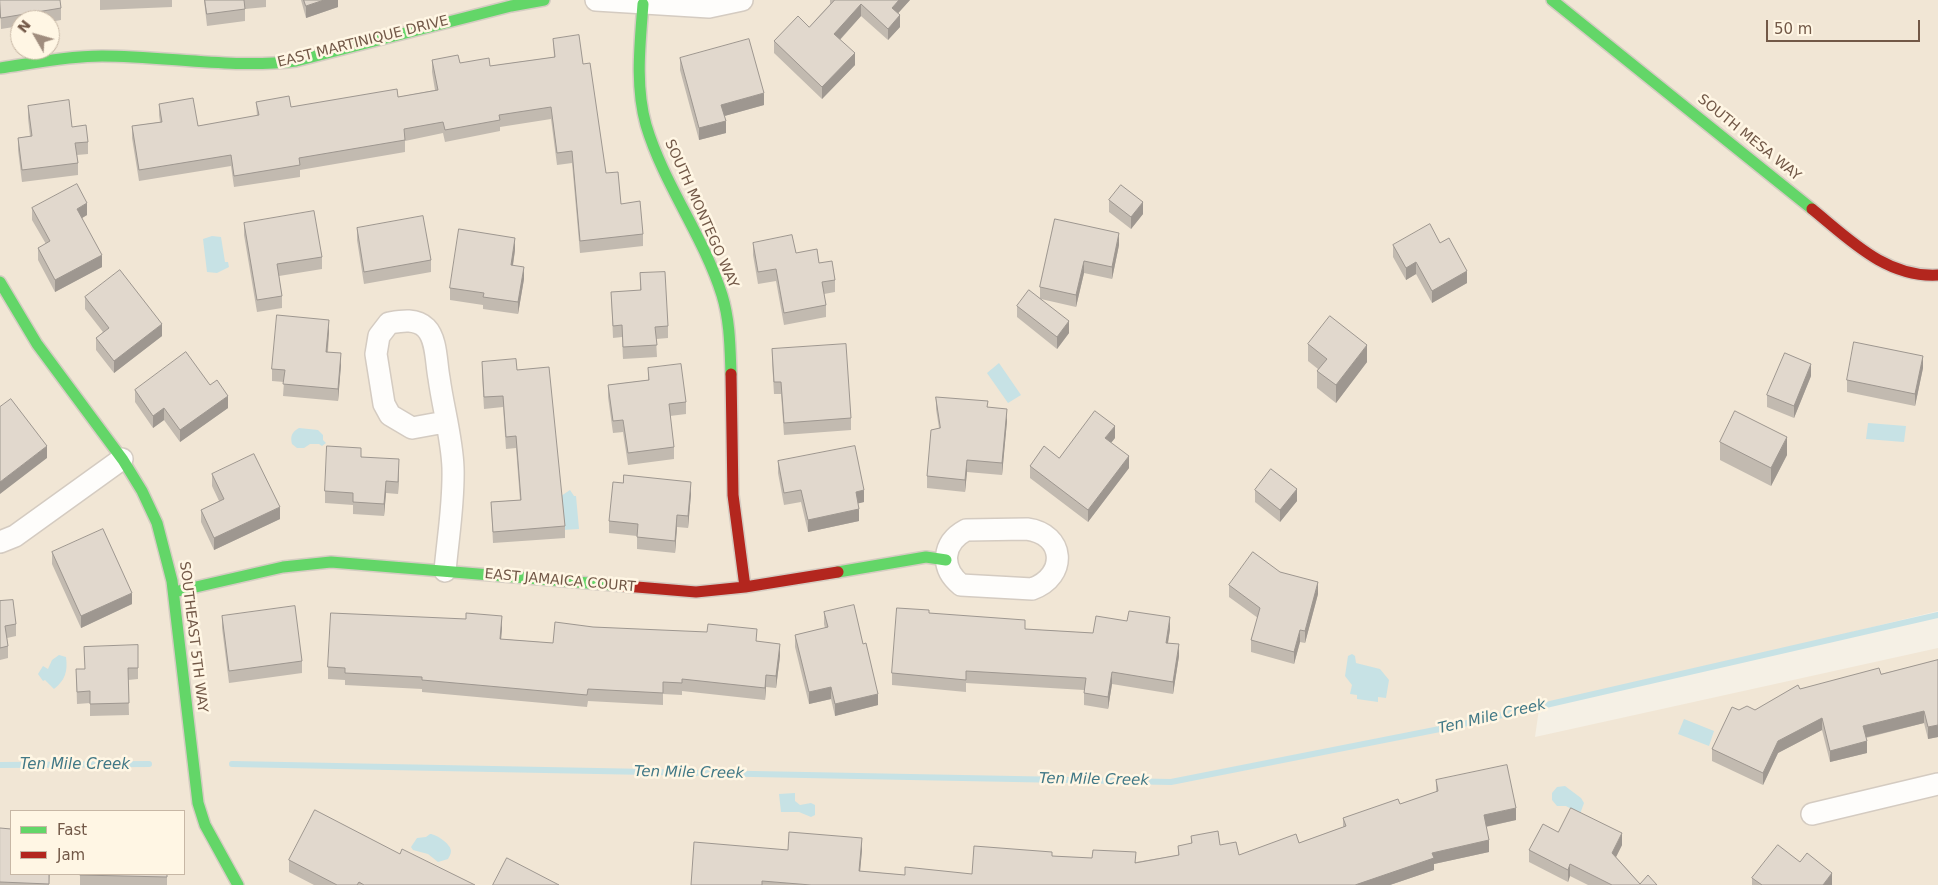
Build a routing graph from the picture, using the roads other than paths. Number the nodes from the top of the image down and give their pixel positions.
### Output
1 (544, 0) edge
2 (596, 0) edge
3 (742, 0) edge
4 (1552, 0) edge
5 (643, 4) junction
6 (0, 68) edge
7 (1938, 275) edge
8 (0, 282) edge
9 (445, 422) junction
10 (122, 459) junction
11 (0, 542) edge
12 (946, 560) junction
13 (445, 571) junction
14 (744, 587) junction
15 (174, 592) junction
16 (1938, 784) edge
17 (1812, 814) dead end
18 (235, 884) edge

1 - 6 street, EAST MARTINIQUE DRIVE
2 - 5 street
3 - 5 street
4 - 7 street, SOUTH MESA WAY
5 - 14 street, SOUTH MONTEGO WAY
8 - 10 street, SOUTHEAST 5TH WAY
9 - 9 street
9 - 13 street
10 - 11 street
10 - 15 street, SOUTHEAST 5TH WAY
12 - 12 street
12 - 14 street, EAST JAMAICA COURT
13 - 14 street, EAST JAMAICA COURT
13 - 15 street, EAST JAMAICA COURT
15 - 18 street, SOUTHEAST 5TH WAY
16 - 17 street

